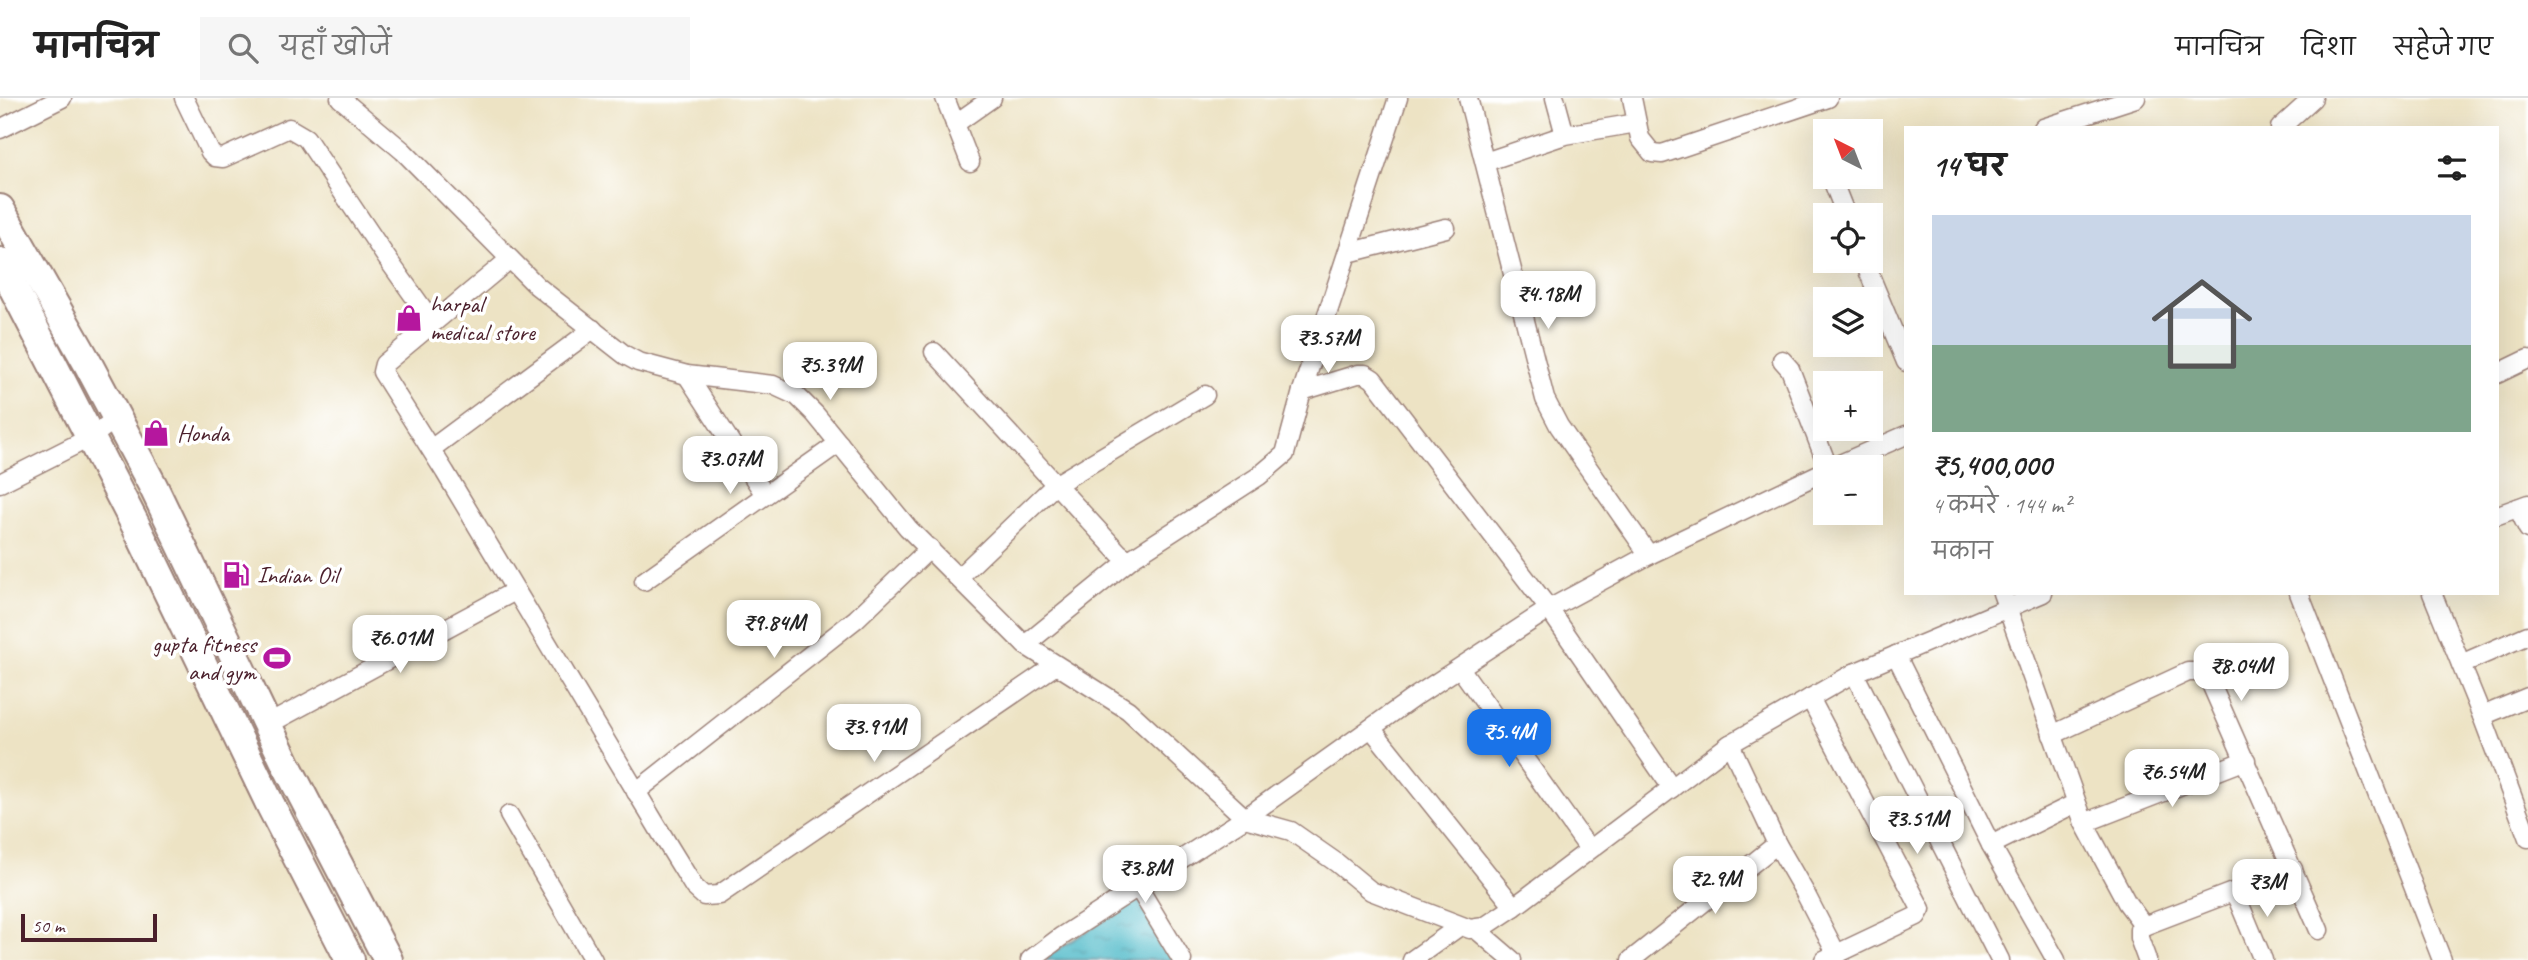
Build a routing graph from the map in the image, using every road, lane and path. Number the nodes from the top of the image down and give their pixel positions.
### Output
1 (62, 98) edge
2 (184, 98) edge
3 (340, 98) edge
4 (945, 98) edge
5 (992, 98) edge
6 (1398, 98) edge
7 (1468, 98) edge
8 (1555, 98) edge
9 (1632, 98) edge
10 (2136, 98) edge
11 (2313, 98) edge
12 (1821, 99) edge
13 (1637, 123) junction
14 (955, 124) junction
15 (2049, 126) edge
16 (2282, 126) edge
17 (0, 129) edge
18 (1565, 135) junction
19 (970, 162) dead end
20 (1485, 162) junction
21 (0, 209) edge
22 (1446, 228) dead end
23 (1348, 253) junction
24 (510, 259) junction
25 (0, 262) edge
26 (1869, 273) edge
27 (433, 323) junction
28 (593, 330) junction
29 (934, 352) dead end
30 (1904, 357) edge
31 (2528, 359) edge
32 (1782, 360) dead end
33 (2499, 373) edge
34 (687, 375) junction
35 (1303, 391) junction
36 (1205, 395) dead end
37 (117, 418) junction
38 (1904, 436) edge
39 (91, 437) junction
40 (839, 443) junction
41 (431, 449) junction
42 (1824, 455) edge
43 (1859, 455) edge
44 (1813, 476) edge
45 (0, 483) edge
46 (1055, 485) junction
47 (765, 495) junction
48 (2523, 506) edge
49 (2499, 516) edge
50 (2528, 529) edge
51 (930, 548) junction
52 (1649, 555) junction
53 (1132, 558) junction
54 (958, 578) junction
55 (644, 581) dead end
56 (514, 591) junction
57 (2034, 595) edge
58 (2300, 595) edge
59 (2433, 595) edge
60 (2005, 601) edge
61 (1549, 609) junction
62 (2528, 635) edge
63 (1025, 645) junction
64 (1896, 655) junction
65 (2461, 664) junction
66 (1056, 665) junction
67 (1460, 668) junction
68 (1854, 673) junction
69 (2528, 697) edge
70 (1810, 698) junction
71 (2482, 716) junction
72 (267, 725) junction
73 (1371, 728) junction
74 (2052, 735) junction
75 (1730, 744) junction
76 (2246, 760) junction
77 (1672, 788) junction
78 (636, 792) junction
79 (2076, 803) junction
80 (509, 816) dead end
81 (1245, 818) junction
82 (2084, 823) junction
83 (2528, 838) edge
84 (1777, 844) junction
85 (1991, 845) junction
86 (1589, 849) junction
87 (2293, 869) junction
88 (1138, 887) junction
89 (2235, 893) junction
90 (1514, 907) junction
91 (2144, 926) junction
92 (1469, 928) junction
93 (2319, 930) dead end
94 (1830, 956) edge
95 (350, 960) edge
96 (388, 960) edge
97 (593, 960) edge
98 (1030, 960) edge
99 (1182, 960) edge
100 (1412, 960) edge
101 (1512, 960) edge
102 (1631, 960) edge
103 (2000, 960) edge
104 (2056, 960) edge
105 (2147, 960) edge
106 (2263, 960) edge
107 (2442, 960) edge

1 - 17 street
2 - 27 street
3 - 24 street
4 - 14 street
5 - 14 street
6 - 23 street
7 - 20 street
8 - 18 street
9 - 13 street
10 - 15 street
11 - 16 street
12 - 13 street
13 - 18 street
14 - 19 street
18 - 20 street
20 - 52 street
21 - 37 highway
22 - 23 street
23 - 35 street
24 - 27 street
24 - 28 street
25 - 39 highway
26 - 30 street
27 - 41 street
28 - 34 street
28 - 41 street
29 - 46 street
31 - 33 street
32 - 42 street
34 - 40 street
34 - 47 street
35 - 53 street
35 - 61 street
36 - 46 street
37 - 39 street
37 - 72 highway
38 - 43 street
39 - 45 street
39 - 95 highway
40 - 47 street
40 - 51 street
41 - 56 street
44 - 52 street
46 - 53 street
46 - 54 street
47 - 55 street
48 - 49 street
48 - 50 street
51 - 54 street
51 - 78 street
52 - 61 street
53 - 63 street
54 - 63 street
56 - 72 street
56 - 78 street
57 - 60 street
58 - 107 street
59 - 65 street
60 - 64 street
60 - 74 street
61 - 67 street
61 - 77 street
62 - 65 street
63 - 66 street
64 - 68 street
64 - 85 street
65 - 71 street
66 - 78 street
66 - 81 street
67 - 73 street
67 - 86 street
68 - 70 street
68 - 103 street
69 - 71 street
70 - 75 street
70 - 94 street
71 - 83 street
72 - 96 highway
73 - 81 street
73 - 90 street
74 - 76 street
74 - 79 street
75 - 77 street
75 - 84 street
76 - 82 street
76 - 87 street
77 - 86 street
79 - 82 street
79 - 85 street
80 - 97 street
81 - 88 street
81 - 92 street
82 - 91 street
84 - 94 street
84 - 102 street
85 - 104 street
86 - 90 street
87 - 89 street
87 - 93 street
88 - 98 street
88 - 99 street
89 - 91 street
89 - 106 street
90 - 92 street
91 - 105 street
92 - 100 street
92 - 101 street

